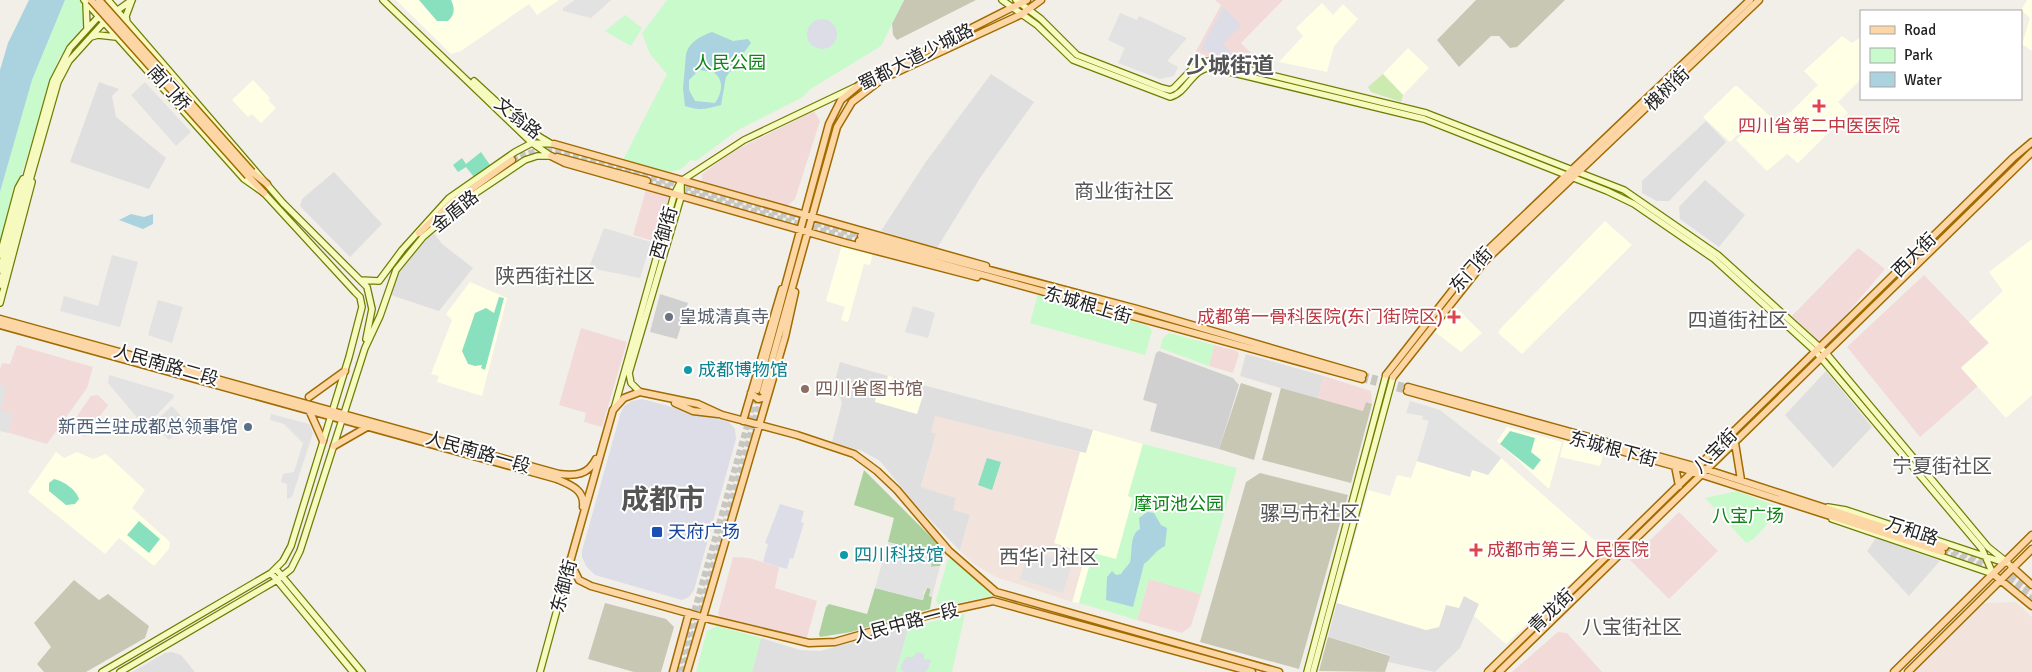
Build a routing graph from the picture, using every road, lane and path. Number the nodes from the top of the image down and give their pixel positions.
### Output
1 (87, 0) edge
2 (99, 0) edge
3 (132, 0) edge
4 (383, 0) edge
5 (388, 0) edge
6 (1002, 0) edge
7 (1042, 0) edge
8 (1750, 0) edge
9 (1759, 0) edge
10 (112, 1) edge
11 (1022, 1) edge
12 (1013, 8) junction
13 (1030, 10) junction
14 (117, 11) junction
15 (1022, 14) junction
16 (99, 16) junction
17 (104, 22) junction
18 (126, 22) junction
19 (87, 28) junction
20 (117, 37) junction
21 (88, 38) junction
22 (859, 85) junction
23 (2032, 142) edge
24 (532, 143) junction
25 (554, 144) junction
26 (2032, 152) edge
27 (551, 156) junction
28 (512, 160) tunnel mouth
29 (31, 169) junction
30 (1576, 172) junction
31 (250, 174) junction
32 (1571, 177) junction
33 (647, 181) tunnel mouth
34 (681, 181) junction
35 (267, 184) junction
36 (264, 193) junction
37 (677, 196) junction
38 (804, 215) junction
39 (813, 218) junction
40 (799, 230) junction
41 (808, 232) junction
42 (419, 233) junction
43 (0, 255) edge
44 (0, 270) edge
45 (1001, 272) junction
46 (992, 278) junction
47 (361, 280) junction
48 (0, 285) edge
49 (0, 303) edge
50 (0, 319) edge
51 (0, 325) edge
52 (365, 348) junction
53 (1818, 350) junction
54 (1824, 356) junction
55 (345, 371) junction
56 (1390, 376) junction
57 (1408, 389) tunnel mouth
58 (640, 392) junction
59 (759, 393) junction
60 (309, 397) dead end
61 (309, 410) junction
62 (613, 410) junction
63 (332, 414) junction
64 (343, 417) junction
65 (743, 421) junction
66 (1523, 421) junction
67 (759, 424) junction
68 (367, 426) junction
69 (605, 439) junction
70 (324, 441) junction
71 (1734, 443) junction
72 (334, 446) junction
73 (1675, 466) junction
74 (1696, 470) junction
75 (1708, 470) junction
76 (1703, 475) junction
77 (1741, 480) junction
78 (1679, 486) junction
79 (588, 499) joint
80 (1817, 508) junction
81 (579, 530) junction
82 (2032, 536) edge
83 (2032, 548) edge
84 (1614, 549) joint
85 (1943, 550) tunnel mouth
86 (1620, 555) joint
87 (1986, 556) junction
88 (570, 562) junction
89 (2004, 564) junction
90 (2011, 570) junction
91 (273, 571) junction
92 (1993, 574) junction
93 (279, 578) junction
94 (2002, 579) junction
95 (2032, 585) edge
96 (996, 592) junction
97 (993, 601) junction
98 (2032, 606) edge
99 (689, 613) junction
100 (703, 617) junction
101 (102, 672) edge
102 (120, 672) edge
103 (354, 672) edge
104 (362, 672) edge
105 (540, 672) edge
106 (674, 672) edge
107 (687, 672) edge
108 (1252, 672) edge
109 (1279, 672) edge
110 (1307, 672) edge
111 (1313, 672) edge
112 (1488, 672) edge
113 (1499, 672) edge
114 (1894, 672) edge
115 (1908, 672) edge

1 - 16 main road
1 - 19 main road
1 - 31 main road, 南门桥, bridge
2 - 31 main road, 南门桥, bridge
3 - 14 main road
3 - 18 main road
4 - 24 main road, 文翁路
5 - 25 main road, 文翁路
6 - 12 main road
7 - 13 main road, 蜀都大道少城路
8 - 30 main road, 槐树街
9 - 30 main road, 槐树街
10 - 14 main road
10 - 16 main road
11 - 12 main road, 蜀都大道少城路
11 - 13 main road
12 - 15 main road
12 - 22 main road, 蜀都大道少城路
13 - 15 main road, 蜀都大道少城路
13 - 30 main road
14 - 17 main road
14 - 18 main road
15 - 32 main road
15 - 39 main road, 蜀都大道少城路
16 - 17 main road
16 - 19 main road
17 - 20 main road
17 - 21 main road
18 - 35 main road
19 - 29 main road
20 - 21 main road
20 - 36 main road
21 - 29 main road
22 - 34 main road
22 - 38 main road, 蜀都大道少城路
23 - 53 main road, 西大街
24 - 25 main road
24 - 27 main road, 文翁路
24 - 42 main road, 金盾路
25 - 34 main road, 文翁路
26 - 54 main road, 西大街
27 - 33 main road, 文翁路
27 - 37 main road, 文翁路
27 - 52 main road, 金盾路
28 - 42 main road, 金盾路
29 - 43 main road
29 - 44 main road
29 - 48 main road
29 - 49 main road
30 - 32 main road, 槐树街
30 - 53 main road
31 - 35 main road
31 - 36 main road
32 - 53 main road
32 - 56 main road, 东门街
34 - 37 main road, 西御街
34 - 38 main road, 文翁路
35 - 47 main road
36 - 55 main road
37 - 40 main road, 文翁路
37 - 58 main road, 西御街
37 - 62 main road, 西御街
38 - 39 main road, 东城根上街
38 - 40 main road, 蜀都大道少城路
39 - 41 main road, 蜀都大道少城路
39 - 45 main road, 东城根上街
40 - 41 main road, 东城根上街
40 - 59 main road, 蜀都大道少城路
41 - 46 main road, 东城根上街
41 - 59 main road, 蜀都大道少城路
42 - 47 main road, 金盾路
45 - 46 main road, 东城根上街
45 - 46 main road, 东城根上街
47 - 52 main road
50 - 63 main road, 人民南路二段
51 - 61 main road, 人民南路二段
52 - 64 main road
53 - 54 main road
53 - 74 main road, 八宝街
54 - 71 main road, 八宝街
54 - 87 main road
54 - 89 main road
55 - 60 main road
55 - 63 main road
56 - 110 main road
56 - 111 main road
57 - 66 main road
58 - 62 main road
58 - 65 main road
59 - 65 main road
59 - 67 main road
61 - 63 main road, 人民南路二段
61 - 70 main road
62 - 69 main road, 西御街
63 - 64 main road, 人民南路一段
63 - 70 main road
64 - 68 main road, 人民南路一段
64 - 69 main road, 人民南路一段
64 - 72 main road
65 - 67 main road
66 - 73 main road, 东城根下街
66 - 74 main road, 东城根下街
67 - 96 main road
67 - 100 main road
68 - 72 main road
68 - 81 main road, 人民南路一段
69 - 79 main road, 西御街
70 - 91 main road
71 - 75 main road, 八宝街
71 - 77 main road
72 - 93 main road
73 - 74 main road, 东城根下街
73 - 78 main road
74 - 75 main road, 万和路
74 - 76 main road, 东城根下街
74 - 78 main road, 八宝街
75 - 76 main road, 八宝街
75 - 77 main road, 万和路
76 - 80 main road, 万和路
76 - 86 main road, 八宝街
77 - 80 main road, 万和路
78 - 84 main road, 八宝街
79 - 81 main road, 东御街
80 - 85 main road, 万和路
80 - 87 main road, 万和路
80 - 92 main road, 万和路
81 - 88 main road, 东御街
82 - 89 main road
83 - 90 main road
84 - 112 main road, 青龙街
86 - 113 main road, 青龙街
87 - 89 main road, 万和路
87 - 92 main road
88 - 99 main road, 人民中路一段
88 - 105 main road, 东御街
89 - 90 main road
89 - 92 main road
90 - 94 main road
90 - 95 main road
91 - 93 main road
91 - 101 main road
92 - 94 main road
92 - 114 main road
93 - 102 main road
93 - 103 main road
93 - 104 main road
94 - 98 main road
94 - 115 main road
96 - 97 main road
96 - 109 main road
97 - 100 main road, 人民中路一段
97 - 108 main road, 人民中路一段
99 - 100 main road, 人民中路一段
99 - 106 main road
100 - 107 main road

